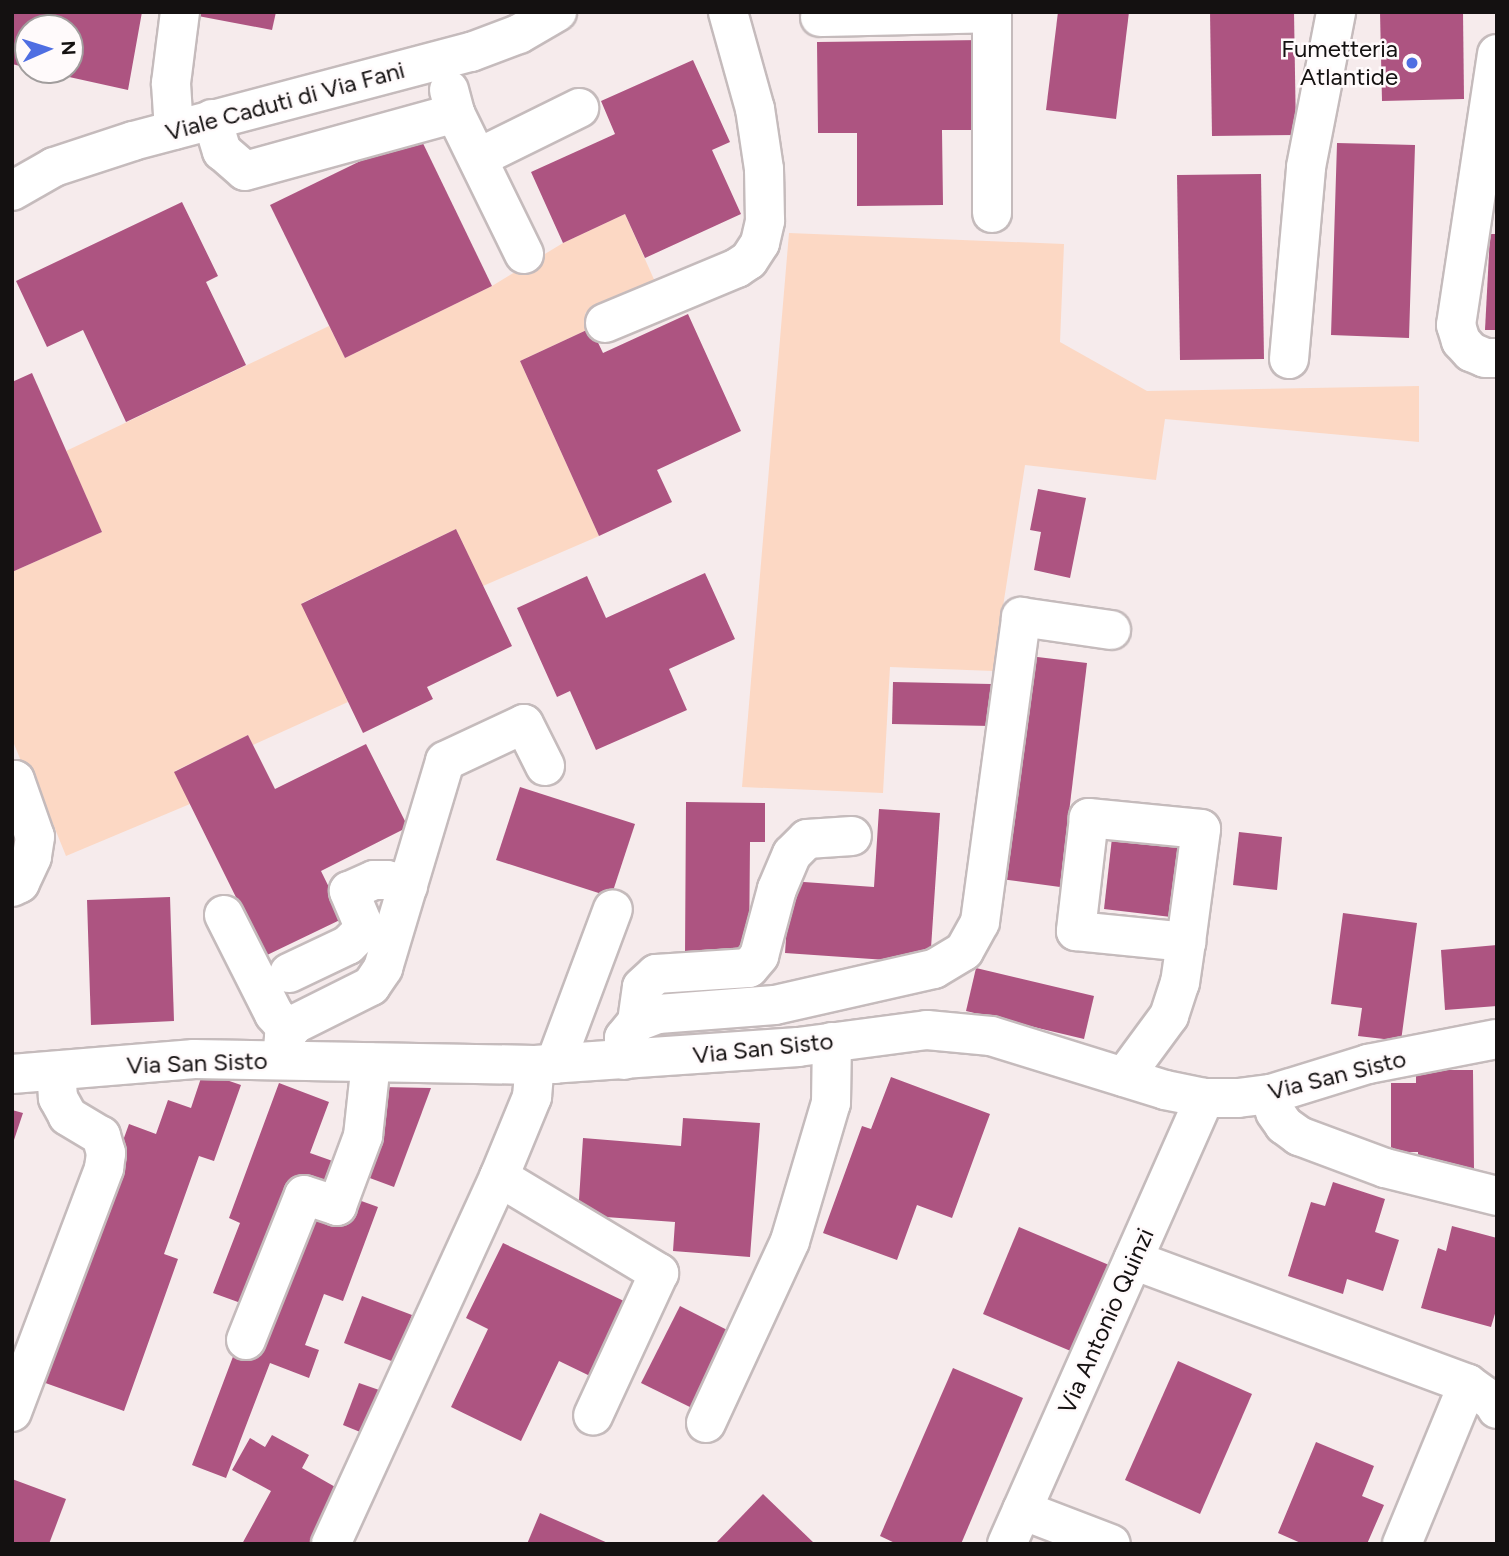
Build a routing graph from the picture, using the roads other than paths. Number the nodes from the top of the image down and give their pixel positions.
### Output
1 (180, 12) edge
2 (557, 12) edge
3 (728, 12) edge
4 (1336, 12) edge
5 (992, 13) edge
6 (820, 17) dead end
7 (1497, 54) edge
8 (442, 60) junction
9 (1496, 60) edge
10 (579, 108) dead end
11 (455, 113) junction
12 (212, 119) junction
13 (174, 130) junction
14 (478, 158) junction
15 (12, 191) edge
16 (1485, 203) edge
17 (992, 213) dead end
18 (524, 254) dead end
19 (605, 323) dead end
20 (1497, 358) edge
21 (1289, 359) dead end
22 (1111, 630) dead end
23 (545, 766) dead end
24 (12, 781) edge
25 (852, 836) dead end
26 (408, 886) junction
27 (12, 887) edge
28 (613, 909) dead end
29 (224, 915) dead end
30 (1186, 942) dead end
31 (289, 973) dead end
32 (637, 1022) junction
33 (1497, 1038) edge
34 (832, 1042) junction
35 (286, 1045) junction
36 (624, 1060) junction
37 (371, 1062) junction
38 (545, 1065) junction
39 (56, 1071) junction
40 (12, 1074) edge
41 (1124, 1077) junction
42 (1271, 1094) junction
43 (1205, 1098) junction
44 (499, 1177) junction
45 (1497, 1196) edge
46 (1133, 1260) junction
47 (246, 1340) dead end
48 (1468, 1384) junction
49 (1497, 1409) edge
50 (12, 1412) edge
51 (593, 1416) dead end
52 (706, 1423) dead end
53 (1015, 1527) edge
54 (331, 1544) edge
55 (1111, 1544) edge
56 (1402, 1544) edge

1 - 13 street
2 - 8 street, Viale Caduti di Via Fani
3 - 19 street
4 - 21 street
5 - 6 street
5 - 17 street
7 - 9 street
8 - 11 street
8 - 12 street, Viale Caduti di Via Fani
9 - 16 street
10 - 14 street
11 - 12 street
11 - 14 street
12 - 13 street, Viale Caduti di Via Fani
13 - 15 street, Viale Caduti di Via Fani
14 - 18 street
16 - 20 street
22 - 32 street
23 - 26 street
24 - 27 street
25 - 32 street
26 - 31 street
26 - 35 street
28 - 38 street
29 - 35 street
30 - 41 street
32 - 36 street
33 - 42 street, Via San Sisto
34 - 36 street, Via San Sisto
34 - 41 street, Via San Sisto
34 - 52 street
35 - 37 street, Via San Sisto
35 - 39 street, Via San Sisto
36 - 38 street, Via San Sisto
37 - 38 street, Via San Sisto
37 - 47 street
38 - 44 street
39 - 40 street, Via San Sisto
39 - 50 street
41 - 43 street, Via San Sisto
42 - 43 street, Via San Sisto
42 - 45 street
43 - 46 street, Via Antonio Quinzi
44 - 51 street
44 - 54 street
46 - 48 street
46 - 53 street, Via Antonio Quinzi
48 - 49 street
48 - 56 street
53 - 55 street

